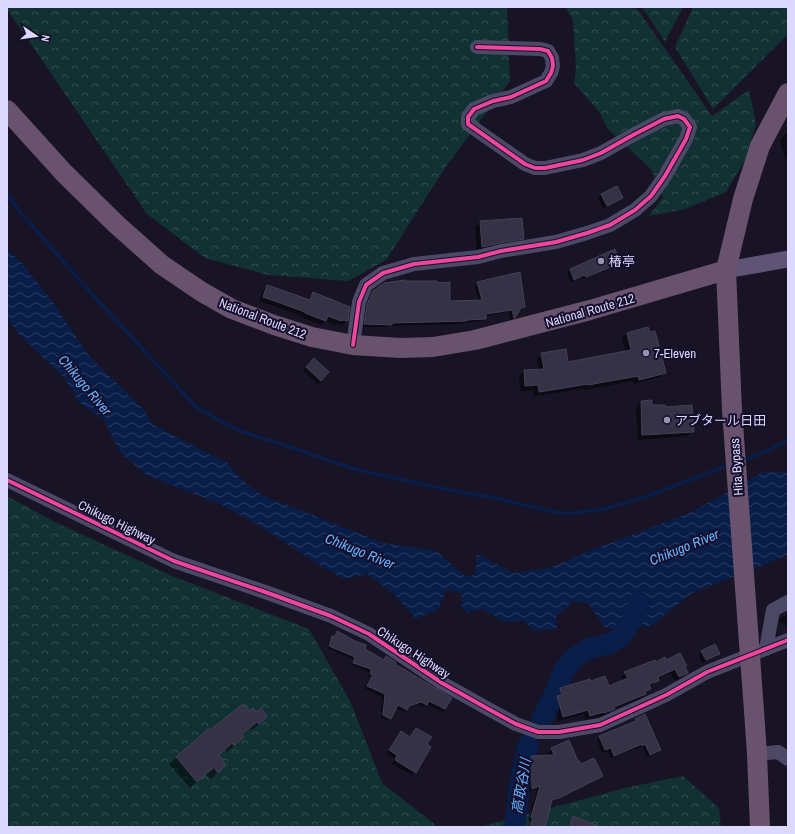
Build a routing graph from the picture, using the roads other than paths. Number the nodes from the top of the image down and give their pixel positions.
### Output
1 (477, 47) dead end
2 (788, 93) edge
3 (7, 110) edge
4 (788, 259) edge
5 (726, 270) junction
6 (353, 345) junction
7 (7, 480) edge
8 (788, 602) edge
9 (788, 640) edge
10 (766, 649) junction
11 (757, 754) junction
12 (788, 759) edge
13 (760, 827) edge

1 - 6 street
2 - 5 highway, Hita Bypass
3 - 6 highway, National Route 212
4 - 5 main road
5 - 6 highway, National Route 212
5 - 11 highway, Hita Bypass, bridge
7 - 10 street, Chikugo Highway
8 - 10 street
9 - 10 street, Chikugo Highway
11 - 12 street
11 - 13 highway, Hita Bypass

